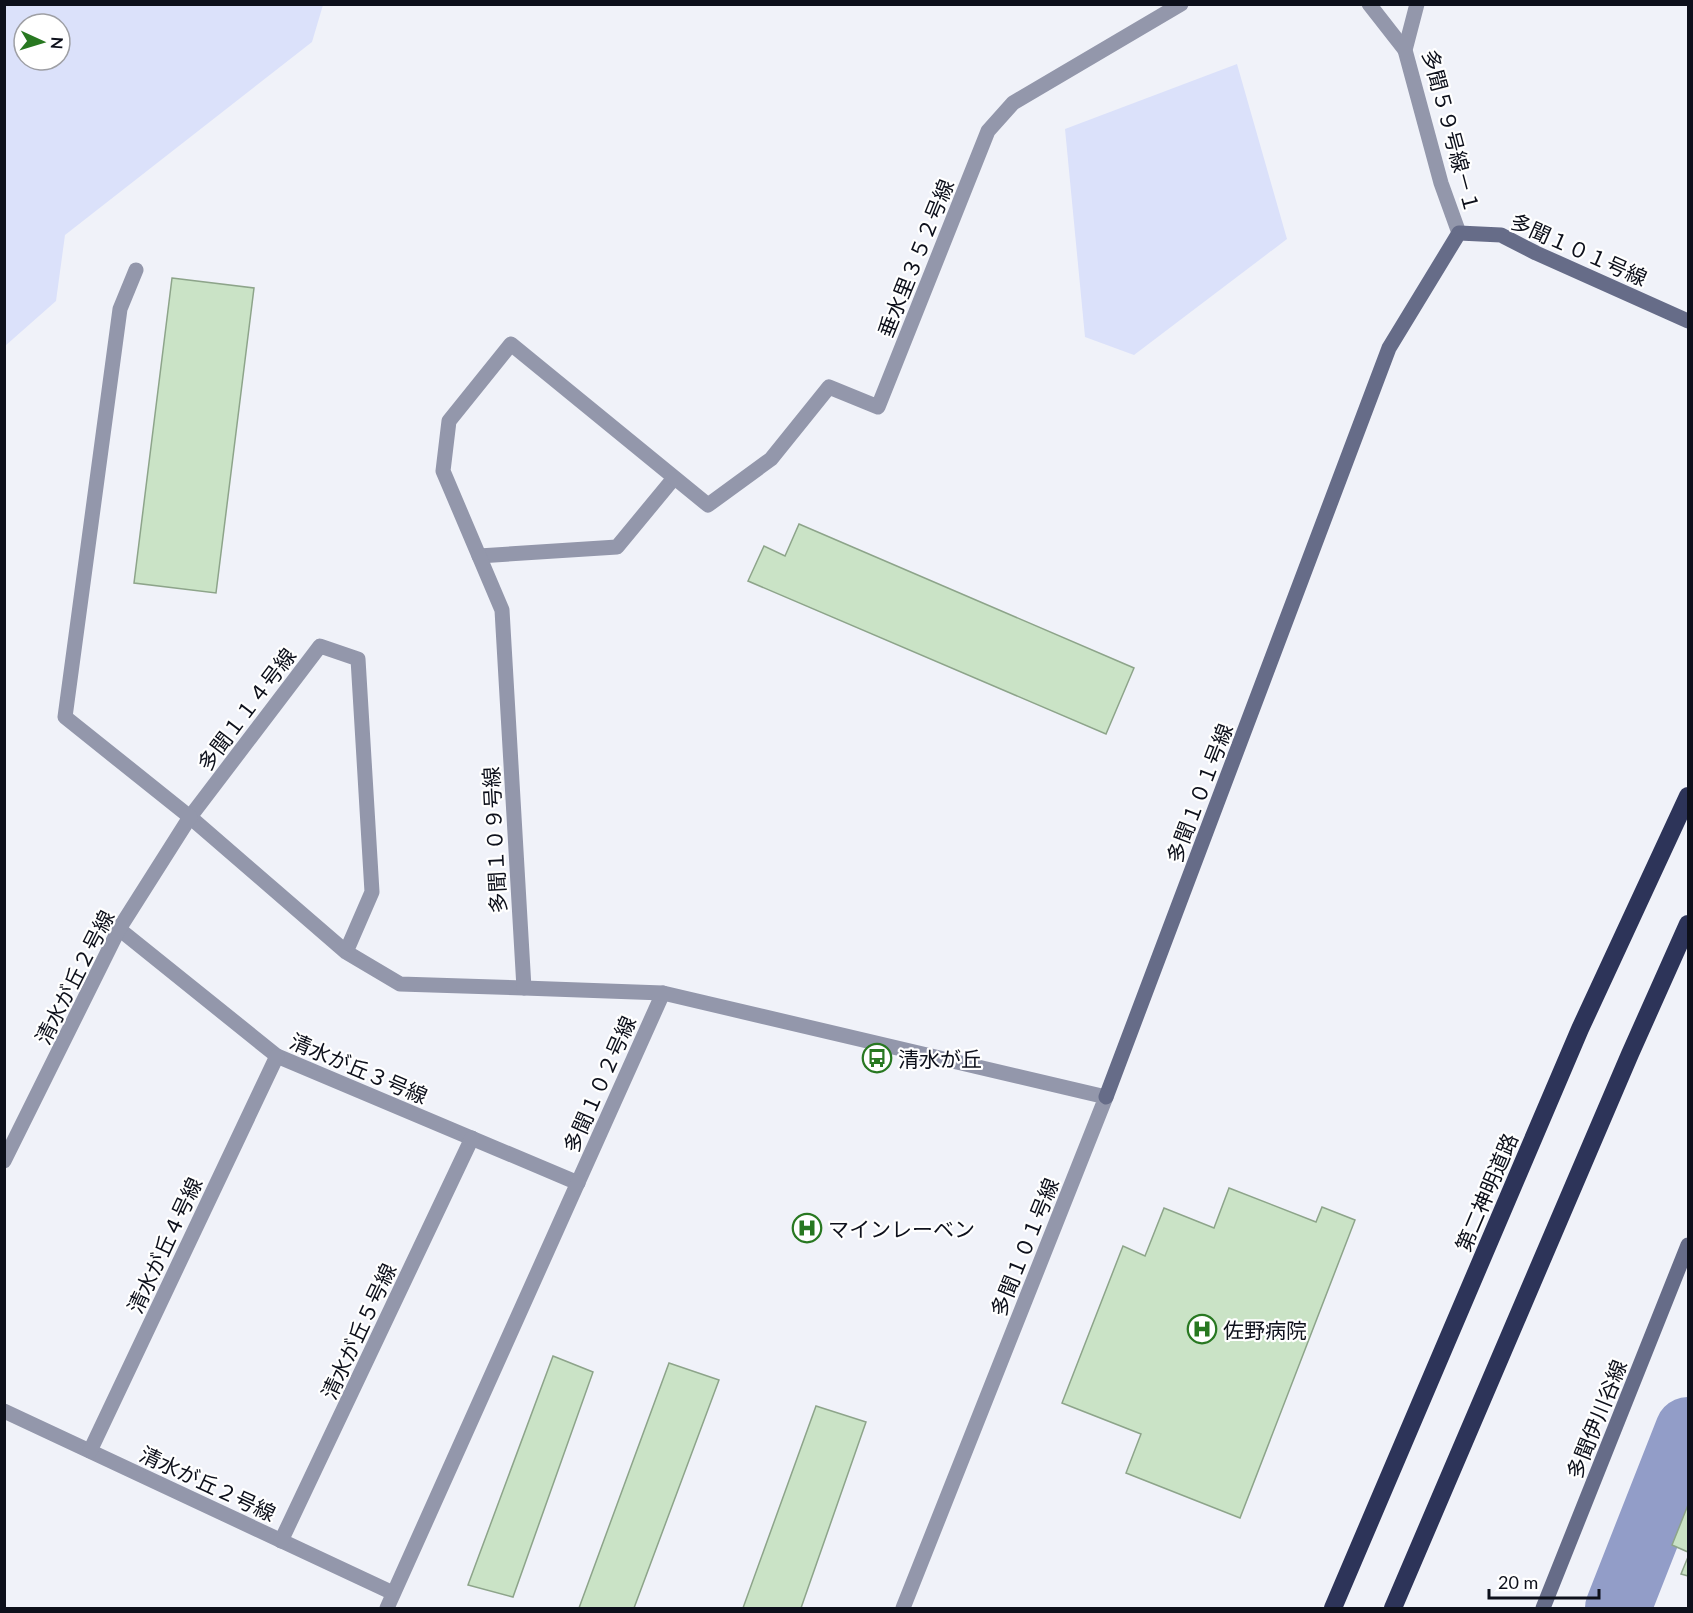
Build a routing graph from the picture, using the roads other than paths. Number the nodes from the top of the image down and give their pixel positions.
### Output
1 (1181, 4) edge
2 (1369, 4) edge
3 (1417, 4) edge
4 (1406, 50) junction
5 (1459, 233) junction
6 (136, 270) dead end
7 (1689, 321) edge
8 (674, 478) junction
9 (708, 505) joint
10 (479, 556) junction
11 (1689, 796) edge
12 (190, 818) junction
13 (1689, 924) edge
14 (119, 929) junction
15 (346, 952) junction
16 (524, 988) junction
17 (663, 993) junction
18 (277, 1056) junction
19 (1106, 1097) junction
20 (472, 1138) junction
21 (4, 1161) edge
22 (578, 1183) junction
23 (1689, 1245) edge
24 (4, 1411) edge
25 (90, 1451) junction
26 (281, 1541) junction
27 (393, 1593) junction
28 (387, 1608) edge
29 (903, 1608) edge
30 (1333, 1608) edge
31 (1393, 1608) edge
32 (1543, 1608) edge

1 - 9 street, 垂水里３５２号線
2 - 4 street
3 - 4 street, 多聞５９号線－１
4 - 5 street, 多聞５９号線－１
5 - 7 street, 多聞１０１号線
5 - 19 street, 多聞１０１号線
6 - 12 street
8 - 9 street, 多聞１０９号線
8 - 10 street
8 - 10 street, 多聞１０９号線
10 - 16 street, 多聞１０９号線
11 - 30 highway, 第二神明道路
12 - 14 street, 清水が丘２号線
12 - 15 street
12 - 15 street, 多聞１１４号線
13 - 31 highway
14 - 18 street, 清水が丘３号線
14 - 21 street, 清水が丘２号線
15 - 16 street
16 - 17 street
17 - 19 street
17 - 22 street, 多聞１０２号線
18 - 20 street, 清水が丘３号線
18 - 25 street, 清水が丘４号線
19 - 29 street, 多聞１０１号線
20 - 22 street, 清水が丘３号線
20 - 26 street, 清水が丘５号線
22 - 27 street, 多聞１０２号線
23 - 32 street, 多聞伊川谷線
24 - 25 street, 清水が丘２号線
25 - 26 street, 清水が丘２号線
26 - 27 street, 清水が丘２号線
27 - 28 street, 多聞１０２号線

